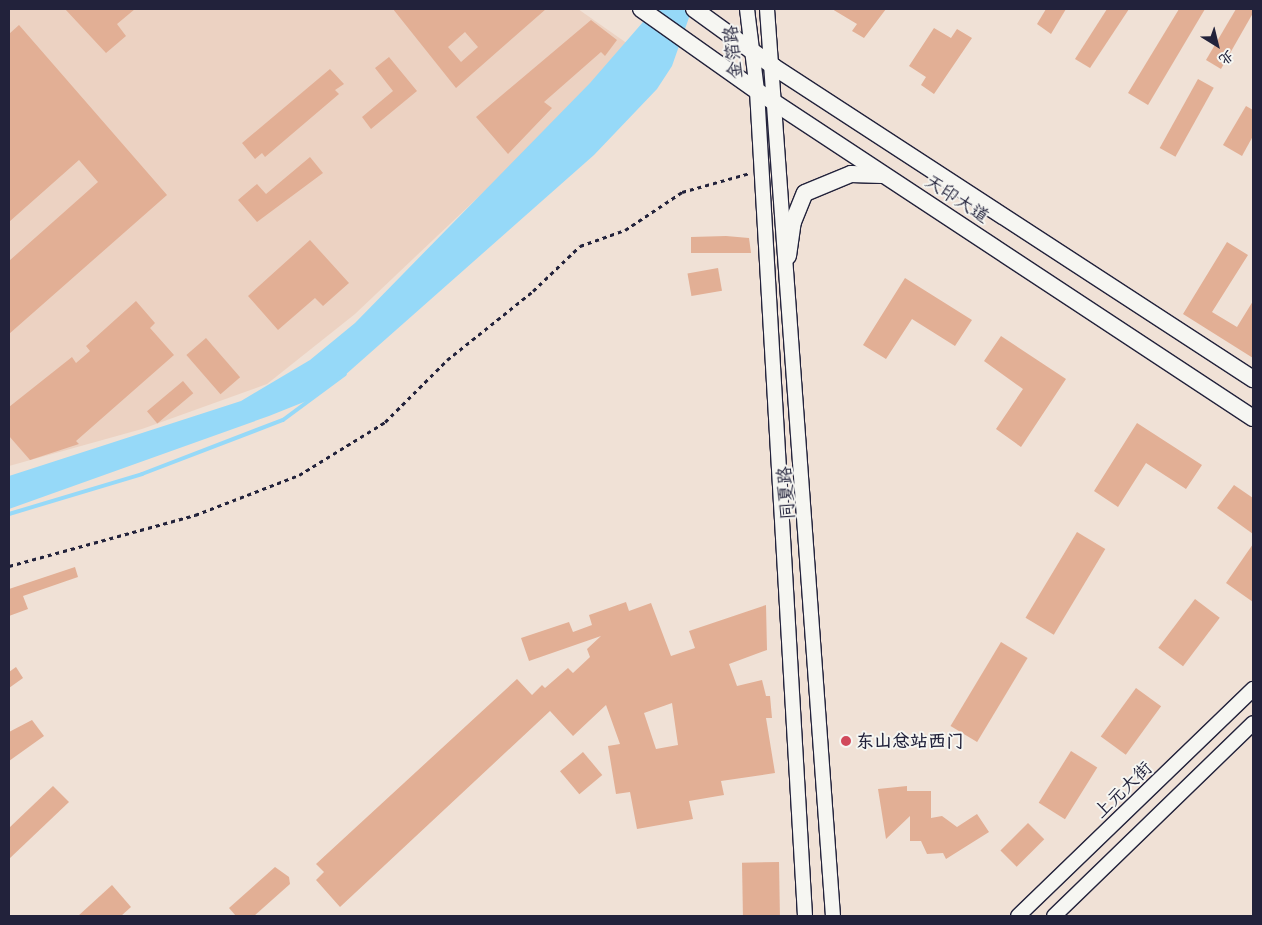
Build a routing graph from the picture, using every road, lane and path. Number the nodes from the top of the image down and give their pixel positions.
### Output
1 (640, 9) edge
2 (694, 9) edge
3 (748, 9) edge
4 (767, 9) edge
5 (752, 52) junction
6 (774, 67) junction
7 (756, 91) junction
8 (777, 105) junction
9 (761, 170) junction
10 (886, 176) junction
11 (788, 256) junction
12 (1253, 379) edge
13 (1253, 418) edge
14 (9, 566) edge
15 (1253, 689) edge
16 (1253, 723) edge
17 (805, 916) edge
18 (833, 916) edge
19 (1018, 916) edge
20 (1054, 916) edge

1 - 7 main road, 天印大道
2 - 5 main road, 天印大道
3 - 5 main road, 金箔路
4 - 6 main road
5 - 6 main road, 天印大道
5 - 7 main road, 金箔路
6 - 8 main road, 同夏路
6 - 12 main road, 天印大道
7 - 8 main road, 天印大道
7 - 9 main road, 同夏路
8 - 10 main road, 天印大道
8 - 11 main road, 同夏路
9 - 14 path
9 - 17 main road, 同夏路
10 - 11 main road
10 - 13 main road, 天印大道
11 - 18 main road, 同夏路
15 - 19 main road, 上元大街
16 - 20 main road

